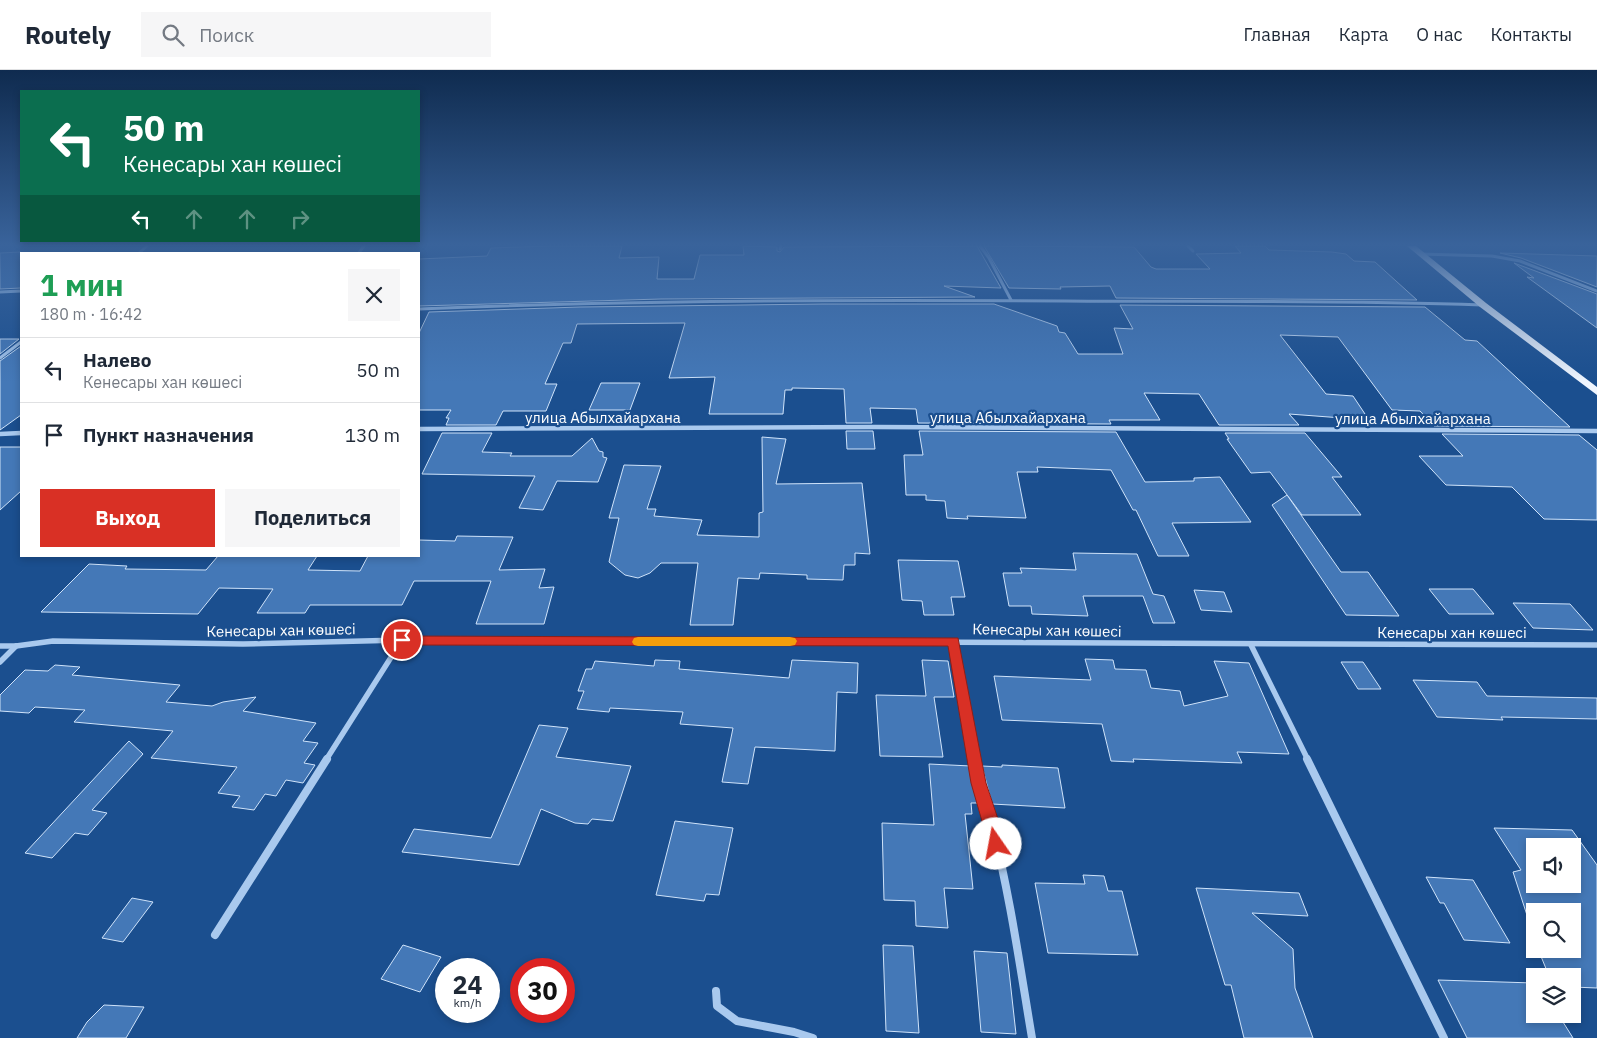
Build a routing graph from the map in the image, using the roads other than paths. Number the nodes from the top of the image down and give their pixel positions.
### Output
1 (17, 291) edge
2 (1006, 291) edge
3 (1466, 291) edge
4 (0, 292) edge
5 (1011, 300) junction
6 (1483, 305) junction
7 (420, 309) edge
8 (20, 343) edge
9 (0, 358) edge
10 (1597, 392) edge
11 (420, 429) edge
12 (1597, 431) edge
13 (20, 433) edge
14 (0, 434) edge
15 (402, 640) junction
16 (953, 642) junction
17 (1251, 645) junction
18 (1597, 645) edge
19 (0, 646) edge
20 (16, 646) junction
21 (0, 662) edge
22 (215, 935) dead end
23 (716, 991) dead end
24 (813, 1038) edge
25 (1032, 1038) edge
26 (1444, 1038) edge

1 - 4 street
2 - 5 street
3 - 6 main road
5 - 6 street
5 - 7 street
6 - 10 main road
8 - 9 street
11 - 12 street, улица Абылхайархана
13 - 14 street
15 - 16 street, Кенесары хан көшесі
15 - 20 street, Кенесары хан көшесі
15 - 22 street
16 - 17 street, Кенесары хан көшесі
16 - 25 street
17 - 18 street, Кенесары хан көшесі
17 - 26 street
19 - 20 street, Кенесары хан көшесі
20 - 21 street
23 - 24 street

